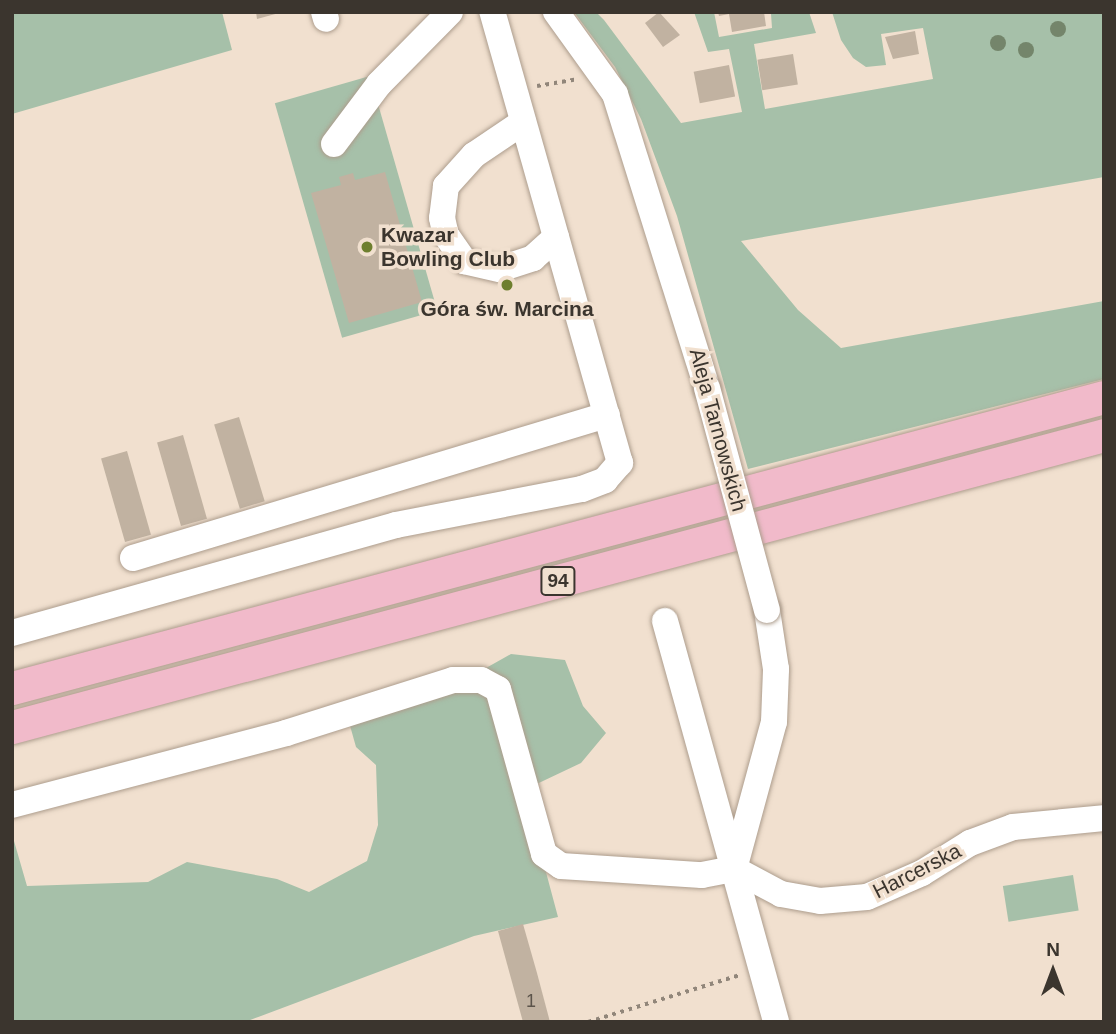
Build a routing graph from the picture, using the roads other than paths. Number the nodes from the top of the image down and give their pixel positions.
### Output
1 (450, 12) edge
2 (492, 12) edge
3 (556, 12) edge
4 (523, 122) junction
5 (334, 144) dead end
6 (556, 237) junction
7 (1104, 397) edge
8 (607, 415) junction
9 (1104, 435) edge
10 (133, 558) dead end
11 (665, 621) dead end
12 (12, 633) edge
13 (12, 688) edge
14 (12, 727) edge
15 (12, 805) edge
16 (1104, 818) edge
17 (734, 869) junction
18 (776, 1022) edge

1 - 5 street
2 - 4 street
3 - 17 street, Aleja Tarnowskich, bridge
4 - 6 street
4 - 6 street
6 - 8 street
7 - 13 main road, 94
8 - 10 street
8 - 12 street
9 - 14 main road, 94
11 - 17 street
15 - 17 street
16 - 17 street, Harcerska
17 - 18 street

